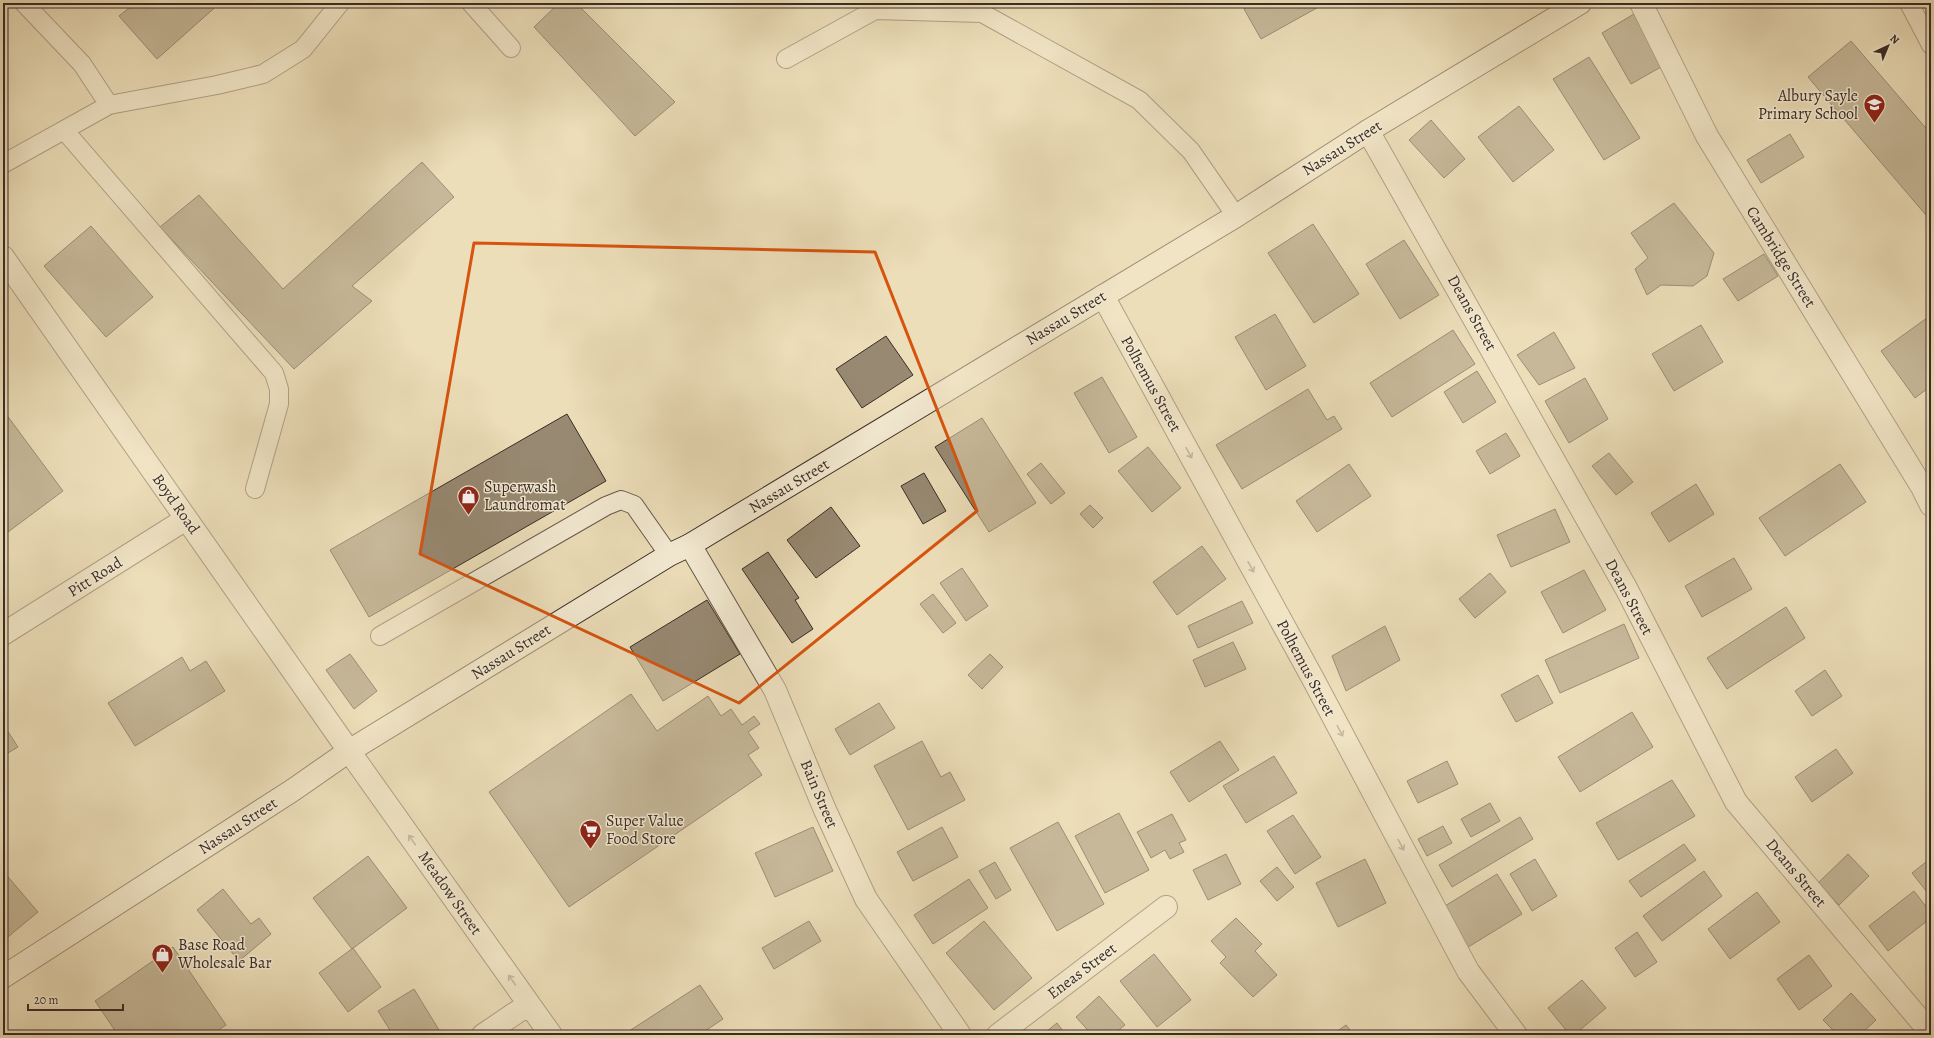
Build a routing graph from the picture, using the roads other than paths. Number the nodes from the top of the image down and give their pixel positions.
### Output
1 (24, 3) edge
2 (340, 3) edge
3 (471, 3) edge
4 (1580, 3) edge
5 (1641, 3) edge
6 (1909, 3) edge
7 (1925, 18) edge
8 (1931, 46) edge
9 (511, 48) dead end
10 (786, 58) dead end
11 (109, 105) junction
12 (64, 130) junction
13 (1368, 131) junction
14 (3, 164) edge
15 (1236, 216) junction
16 (3, 258) edge
17 (1103, 296) junction
18 (255, 490) dead end
19 (1931, 505) edge
20 (186, 519) junction
21 (690, 545) junction
22 (669, 555) junction
23 (3, 634) edge
24 (380, 636) dead end
25 (349, 751) junction
26 (1166, 907) dead end
27 (3, 977) edge
28 (529, 1004) junction
29 (1931, 1033) edge
30 (483, 1035) edge
31 (551, 1035) edge
32 (960, 1035) edge
33 (998, 1035) edge
34 (1516, 1035) edge

1 - 11 lane
2 - 11 lane
3 - 9 lane
4 - 13 street, Nassau Street
5 - 19 street, Cambridge Street
6 - 7 lane
7 - 8 lane
10 - 15 lane
11 - 12 lane
12 - 14 lane
12 - 18 lane
13 - 15 street, Nassau Street
13 - 29 street, Deans Street
15 - 17 street, Nassau Street
16 - 20 street, Boyd Road
17 - 21 street, Nassau Street
17 -> 34 street, Polhemus Street
20 - 23 street, Pitt Road
20 - 25 street, Boyd Road
21 - 22 street, Nassau Street
21 - 32 street, Bain Street
22 - 24 lane
22 - 25 street, Nassau Street
25 - 27 street, Nassau Street
28 -> 25 street, Meadow Street
26 - 33 street, Eneas Street
28 - 30 street
28 - 31 street, Meadow Street

